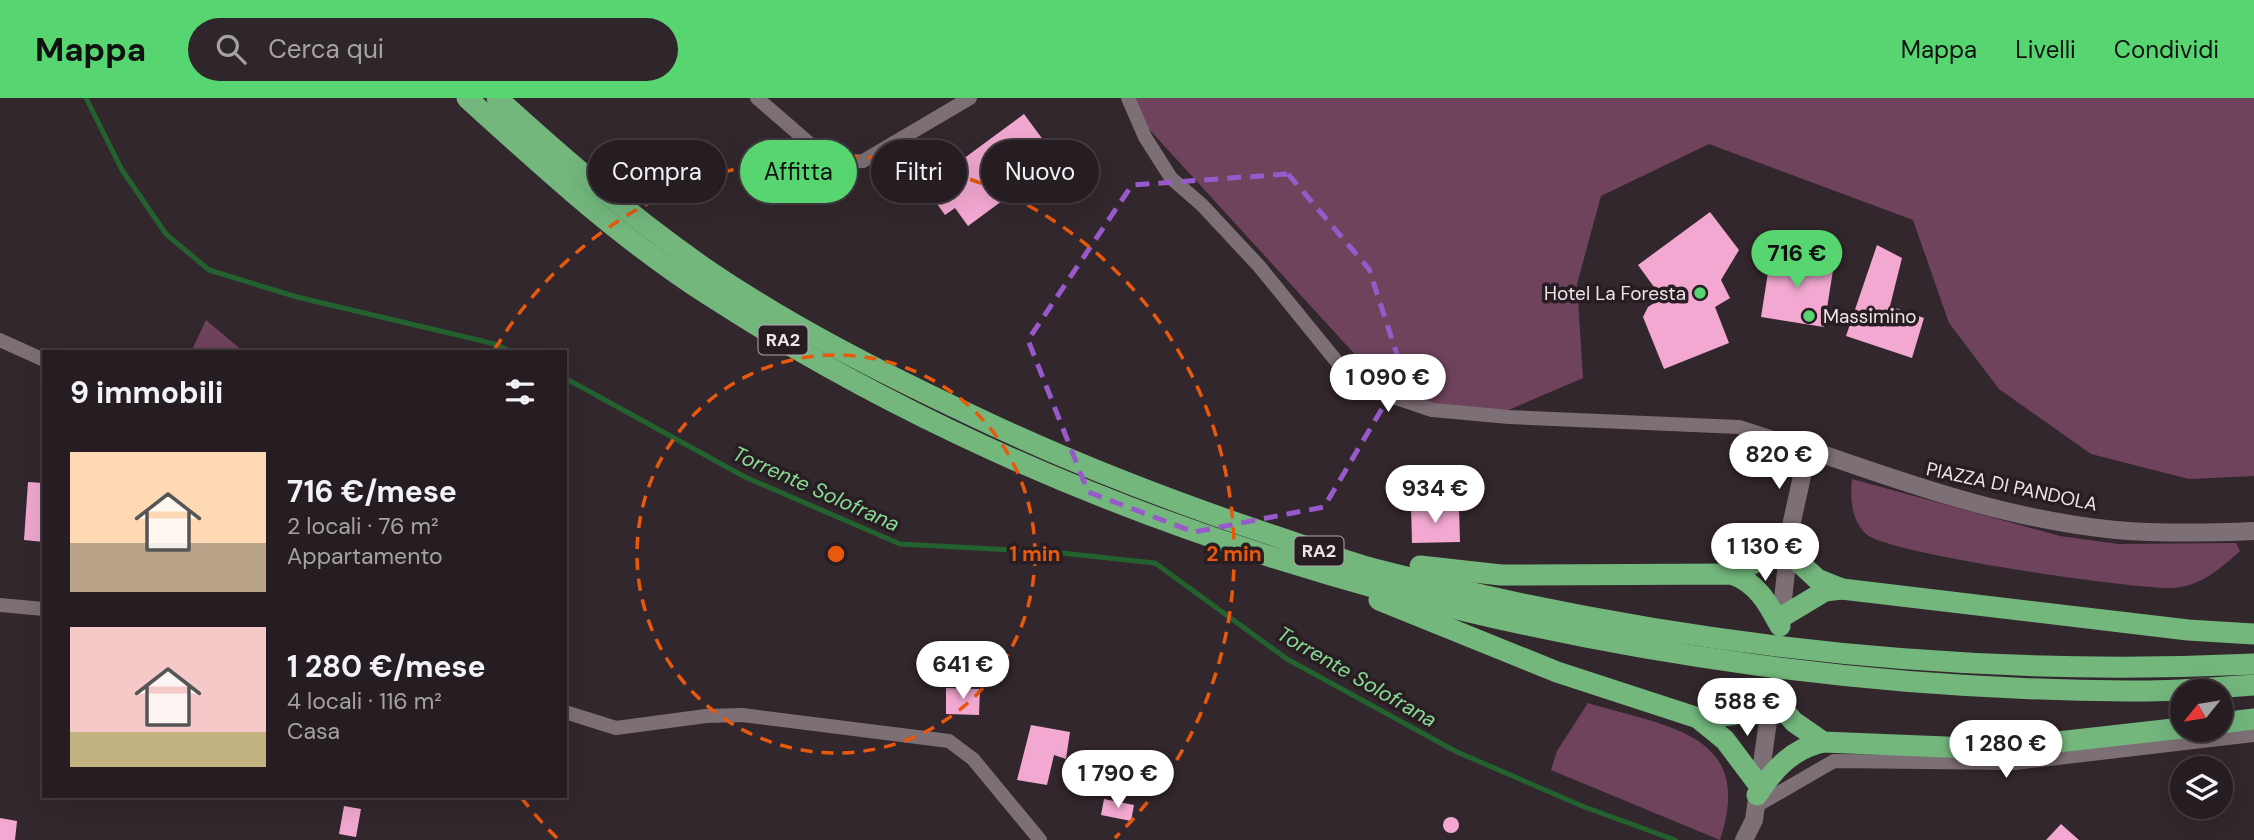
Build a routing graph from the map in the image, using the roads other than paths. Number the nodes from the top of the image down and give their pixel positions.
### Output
1 (467, 98) edge
2 (497, 98) edge
3 (757, 98) edge
4 (970, 98) edge
5 (1128, 98) edge
6 (0, 340) edge
7 (42, 359) edge
8 (1808, 449) junction
9 (2254, 531) edge
10 (1293, 542) junction
11 (1788, 546) junction
12 (1320, 572) junction
13 (1732, 573) junction
14 (1842, 589) junction
15 (0, 605) edge
16 (42, 609) edge
17 (1780, 622) junction
18 (2254, 634) edge
19 (2254, 664) edge
20 (2254, 685) edge
21 (1772, 693) junction
22 (567, 713) edge
23 (1698, 718) junction
24 (2254, 719) edge
25 (2233, 722) edge
26 (2170, 729) edge
27 (2254, 734) edge
28 (1823, 742) junction
29 (1757, 795) junction
30 (1040, 840) edge
31 (1744, 840) edge

1 - 12 highway, RA2
2 - 10 highway, RA2
3 - 4 street
5 - 8 street
6 - 7 street
8 - 9 street, PIAZZA DI PANDOLA
8 - 11 street
10 - 13 highway
10 - 19 highway, RA2
11 - 13 highway
11 - 14 highway
11 - 17 street
12 - 20 highway, RA2
12 - 23 highway
13 - 17 highway
14 - 17 highway
14 - 18 highway
15 - 16 street
17 - 21 street
21 - 23 highway
21 - 28 highway
21 - 29 street
22 - 30 street
23 - 29 highway
24 - 25 highway
26 - 28 highway
27 - 29 street
28 - 29 highway
29 - 31 street

